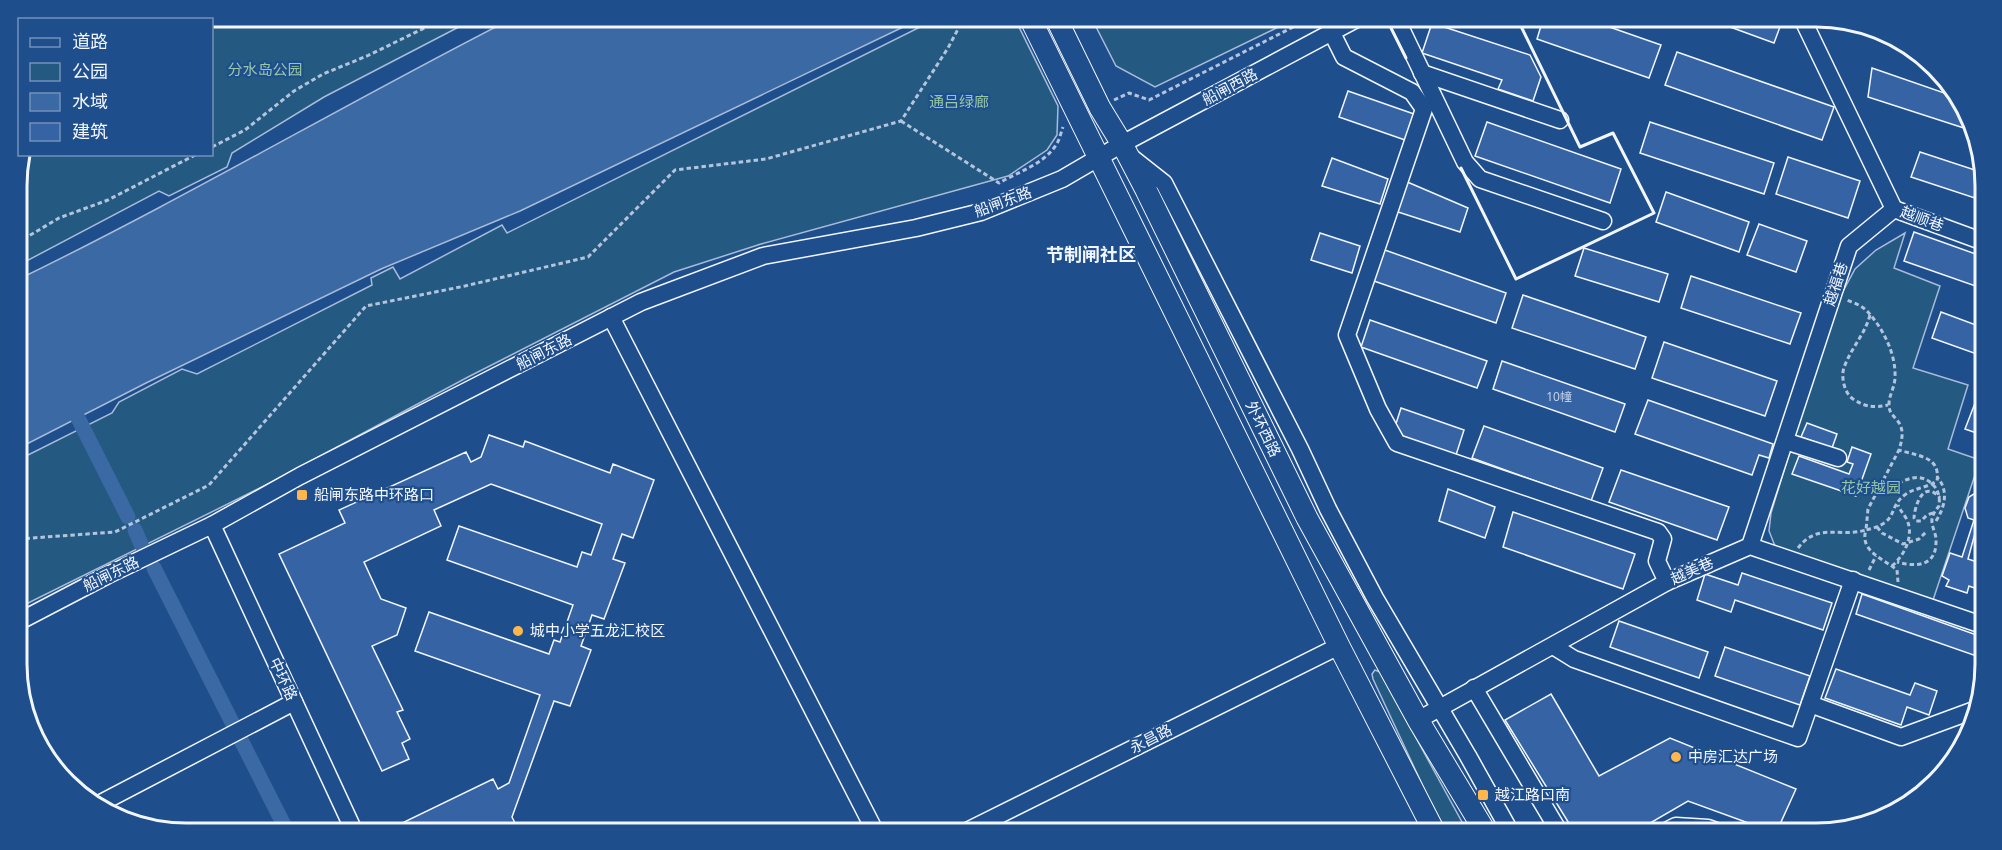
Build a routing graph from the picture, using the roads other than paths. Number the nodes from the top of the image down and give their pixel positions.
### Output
1 (1034, 27) edge
2 (1060, 27) edge
3 (1343, 27) edge
4 (1400, 27) edge
5 (1806, 27) edge
6 (1332, 33) junction
7 (1422, 73) junction
8 (1560, 120) dead end
9 (1124, 149) junction
10 (1098, 159) junction
11 (1894, 209) junction
12 (1604, 221) dead end
13 (1975, 239) edge
14 (611, 317) junction
15 (1785, 441) junction
16 (1838, 458) dead end
17 (212, 525) junction
18 (1750, 546) junction
19 (1860, 579) junction
20 (1667, 582) junction
21 (27, 617) edge
22 (1975, 622) edge
23 (1339, 646) junction
24 (1553, 646) junction
25 (1474, 688) junction
26 (294, 702) junction
27 (1810, 704) junction
28 (1440, 708) junction
29 (1968, 712) edge
30 (1418, 720) junction
31 (105, 801) edge
32 (350, 823) edge
33 (871, 823) edge
34 (983, 823) edge
35 (1429, 823) edge
36 (1480, 823) edge
37 (1505, 823) edge
38 (1554, 823) edge

1 - 10 main road, 外环西路
2 - 9 main road, 外环西路
3 - 6 street, 船闸西路
4 - 7 street
5 - 11 street
6 - 9 street, 船闸西路
6 - 20 street
7 - 8 street
7 - 12 street
9 - 10 street, 船闸西路
9 - 28 street
9 - 30 main road, 外环西路
10 - 14 street, 船闸东路
10 - 23 main road, 外环西路
11 - 13 street, 越顺巷
11 - 15 street, 越福巷
14 - 17 street, 船闸东路
14 - 33 street
15 - 16 street
15 - 18 street, 越福巷
17 - 21 street, 船闸东路
17 - 26 street, 中环路
18 - 19 street
18 - 20 street, 越美巷
19 - 22 street
19 - 27 street
20 - 24 street, 越美巷
23 - 34 street, 永昌路
23 - 35 main road, 外环西路
24 - 25 street, 越美巷
24 - 27 street
25 - 28 street, 越美巷
25 - 38 street
26 - 31 street
26 - 32 street, 中环路
27 - 29 street
28 - 30 street, 越美巷
28 - 37 street
30 - 36 main road, 外环西路

